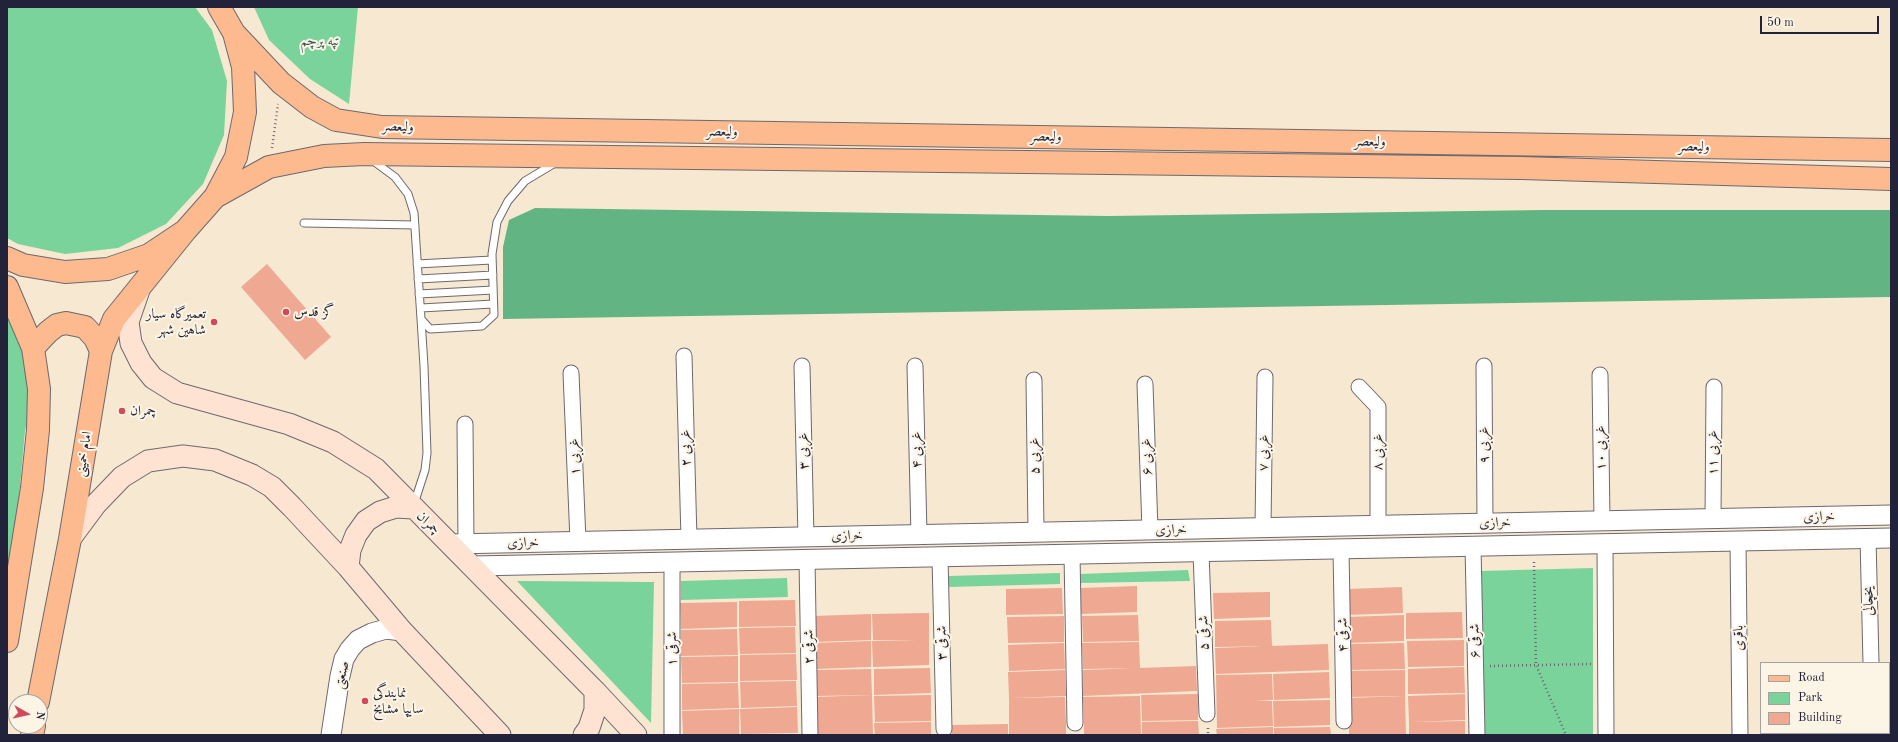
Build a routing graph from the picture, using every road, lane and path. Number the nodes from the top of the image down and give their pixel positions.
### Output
1 (225, 16) edge
2 (281, 83) junction
3 (1891, 150) edge
4 (364, 154) junction
5 (566, 156) junction
6 (269, 167) junction
7 (1891, 179) edge
8 (215, 197) junction
9 (304, 223) dead end
10 (415, 225) junction
11 (185, 231) junction
12 (7, 258) edge
13 (492, 260) junction
14 (417, 264) junction
15 (492, 275) junction
16 (418, 279) junction
17 (7, 287) edge
18 (140, 288) junction
19 (493, 290) junction
20 (419, 294) junction
21 (493, 304) junction
22 (420, 308) junction
23 (421, 319) junction
24 (33, 348) junction
25 (101, 351) junction
26 (684, 356) dead end
27 (802, 366) dead end
28 (915, 366) dead end
29 (1484, 366) dead end
30 (571, 373) dead end
31 (1600, 375) dead end
32 (1265, 378) dead end
33 (1034, 380) dead end
34 (1145, 384) dead end
35 (1359, 387) dead end
36 (1714, 387) dead end
37 (465, 424) dead end
38 (413, 508) junction
39 (1891, 515) edge
40 (1713, 519) junction
41 (1602, 521) junction
42 (1485, 523) junction
43 (1404, 525) junction
44 (1378, 526) junction
45 (1263, 528) junction
46 (1144, 530) junction
47 (1036, 532) junction
48 (919, 535) junction
49 (806, 537) junction
50 (1868, 538) junction
51 (1891, 538) edge
52 (70, 539) junction
53 (688, 539) junction
54 (1738, 541) junction
55 (578, 542) junction
56 (459, 544) junction
57 (1605, 544) junction
58 (1533, 545) junction
59 (1473, 546) junction
60 (1405, 548) junction
61 (1341, 549) junction
62 (1201, 552) junction
63 (1139, 553) junction
64 (1072, 554) junction
65 (940, 557) junction
66 (807, 560) junction
67 (672, 562) junction
68 (473, 566) junction
69 (348, 567) junction
70 (402, 631) junction
71 (7, 641) edge
72 (1871, 662) edge
73 (1606, 664) junction
74 (1536, 665) junction
75 (1475, 666) junction
76 (595, 691) junction
77 (40, 694) edge
78 (1207, 714) dead end
79 (1344, 721) dead end
80 (1075, 723) dead end
81 (944, 729) dead end
82 (330, 735) edge
83 (500, 735) edge
84 (584, 735) edge
85 (636, 735) edge
86 (672, 735) edge
87 (810, 735) edge
88 (1477, 735) edge
89 (1566, 735) edge
90 (1606, 735) edge
91 (1740, 735) edge

1 - 2 main road, ولیعصر
1 - 8 main road
2 - 3 main road, ولیعصر
2 - 6 path
4 - 5 main road, ولیعصر
4 - 6 main road, ولیعصر
4 - 10 lane
5 - 7 main road, ولیعصر
5 - 13 lane
6 - 8 main road, ولیعصر
8 - 11 main road
9 - 10 lane
10 - 14 lane
11 - 12 main road
11 - 18 main road, امام خمینی
13 - 14 lane
13 - 15 lane
14 - 16 lane
15 - 16 lane
15 - 19 lane
16 - 20 lane
17 - 24 main road
18 - 25 main road, امام خمینی
18 - 38 main road, چمران
19 - 20 lane
19 - 21 lane
20 - 22 lane
21 - 22 lane
21 - 23 lane
22 - 23 lane
23 - 38 lane
24 - 25 main road
24 - 71 main road
25 - 52 main road, امام خمینی
26 - 53 street, ۲ غربی
27 - 49 street, ۳ غربی
28 - 48 street, ۴ غربی
29 - 42 street, ۹ غربی
30 - 55 street, ۱ غربی
31 - 41 street, ۱۰ غربی
32 - 45 street, ۷ غربی
33 - 47 street, ۵ غربی
34 - 46 street, ۶ غربی
35 - 44 street, ۸ غربی
36 - 40 street, ۱۱ غربی
37 - 56 street
38 - 56 main road, چمران
38 - 69 main road
39 - 40 street, خرازی
40 - 41 street, خرازی
41 - 42 street, خرازی
42 - 43 street, خرازی
43 - 44 street, خرازی
43 - 60 street
44 - 45 street, خرازی
45 - 46 street, خرازی
46 - 47 street, خرازی
46 - 63 street
47 - 48 street, خرازی
48 - 49 street, خرازی
49 - 53 street, خرازی
50 - 51 street, خرازی
50 - 54 street, خرازی
50 - 72 street, یخچالی
52 - 69 main road
52 - 77 main road, امام خمینی
53 - 55 street, خرازی
54 - 57 street, خرازی
54 - 91 street, باقری
55 - 56 street, خرازی
56 - 68 main road, چمران
57 - 58 street, خرازی
57 - 73 street
58 - 59 street, خرازی
58 - 74 path
59 - 60 street, خرازی
59 - 75 street, ۶ شرقی
60 - 61 street, خرازی
61 - 62 street, خرازی
61 - 79 street, ۴ شرقی
62 - 63 street, خرازی
62 - 78 street, ۵ شرقی
63 - 64 street, خرازی
64 - 65 street, خرازی
64 - 80 street
65 - 66 street, خرازی
65 - 81 street, ۳ شرقی
66 - 67 street, خرازی
66 - 87 street, ۲ شرقی
67 - 68 street, خرازی
67 - 86 street, ۱ شرقی
68 - 76 main road, چمران
69 - 70 main road
70 - 82 street, صنعتی
70 - 83 main road
73 - 74 path
73 - 90 street
74 - 75 path
74 - 89 path
75 - 88 street, ۶ شرقی
76 - 84 main road
76 - 85 main road, چمران

